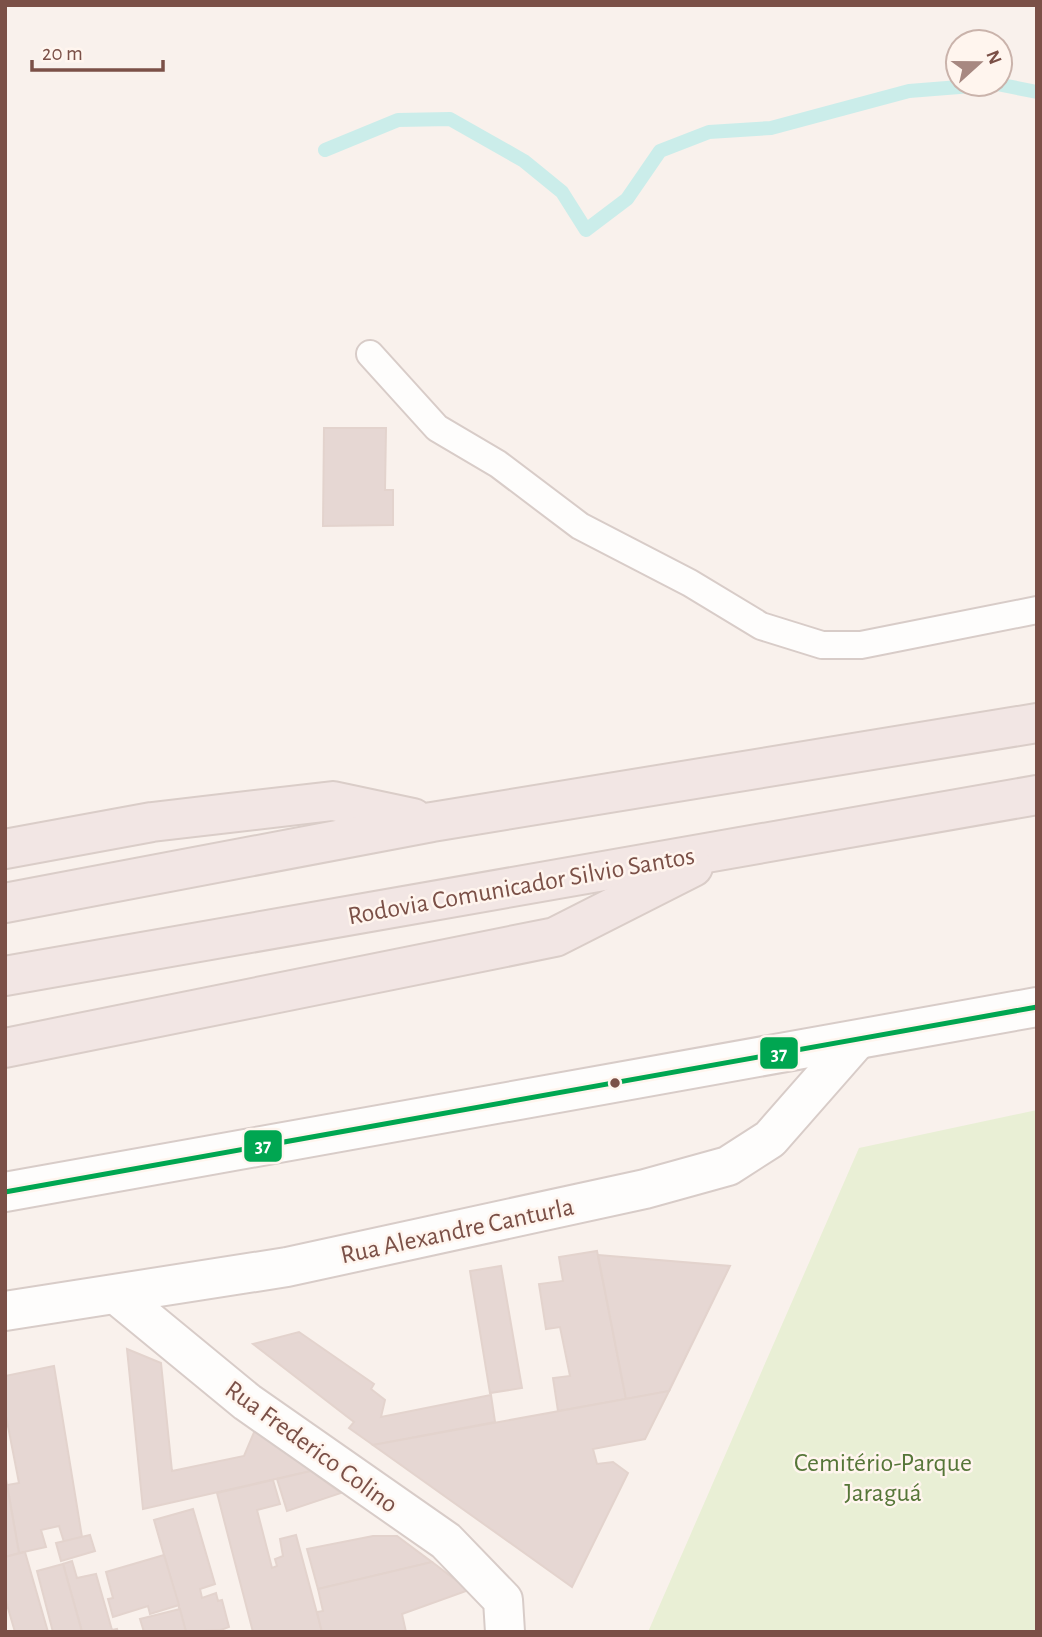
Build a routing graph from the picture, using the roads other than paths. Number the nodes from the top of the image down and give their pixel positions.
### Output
1 (370, 354) dead end
2 (1037, 610) edge
3 (1037, 723) edge
4 (1037, 795) edge
5 (432, 822) junction
6 (5, 849) edge
7 (728, 849) junction
8 (5, 903) edge
9 (5, 976) edge
10 (1037, 1007) edge
11 (856, 1041) junction
12 (5, 1048) edge
13 (5, 1192) edge
14 (117, 1295) junction
15 (5, 1311) edge
16 (504, 1616) edge

1 - 2 lane
3 - 5 highway
4 - 7 highway, Rodovia Comunicador Silvio Santos
5 - 6 highway
5 - 8 highway
7 - 9 highway, Rodovia Comunicador Silvio Santos
7 - 12 highway
10 - 11 street
11 - 13 street
11 - 14 street, Rua Alexandre Canturla
14 - 15 street, Rua Alexandre Canturla
14 - 16 street, Rua Frederico Colino

